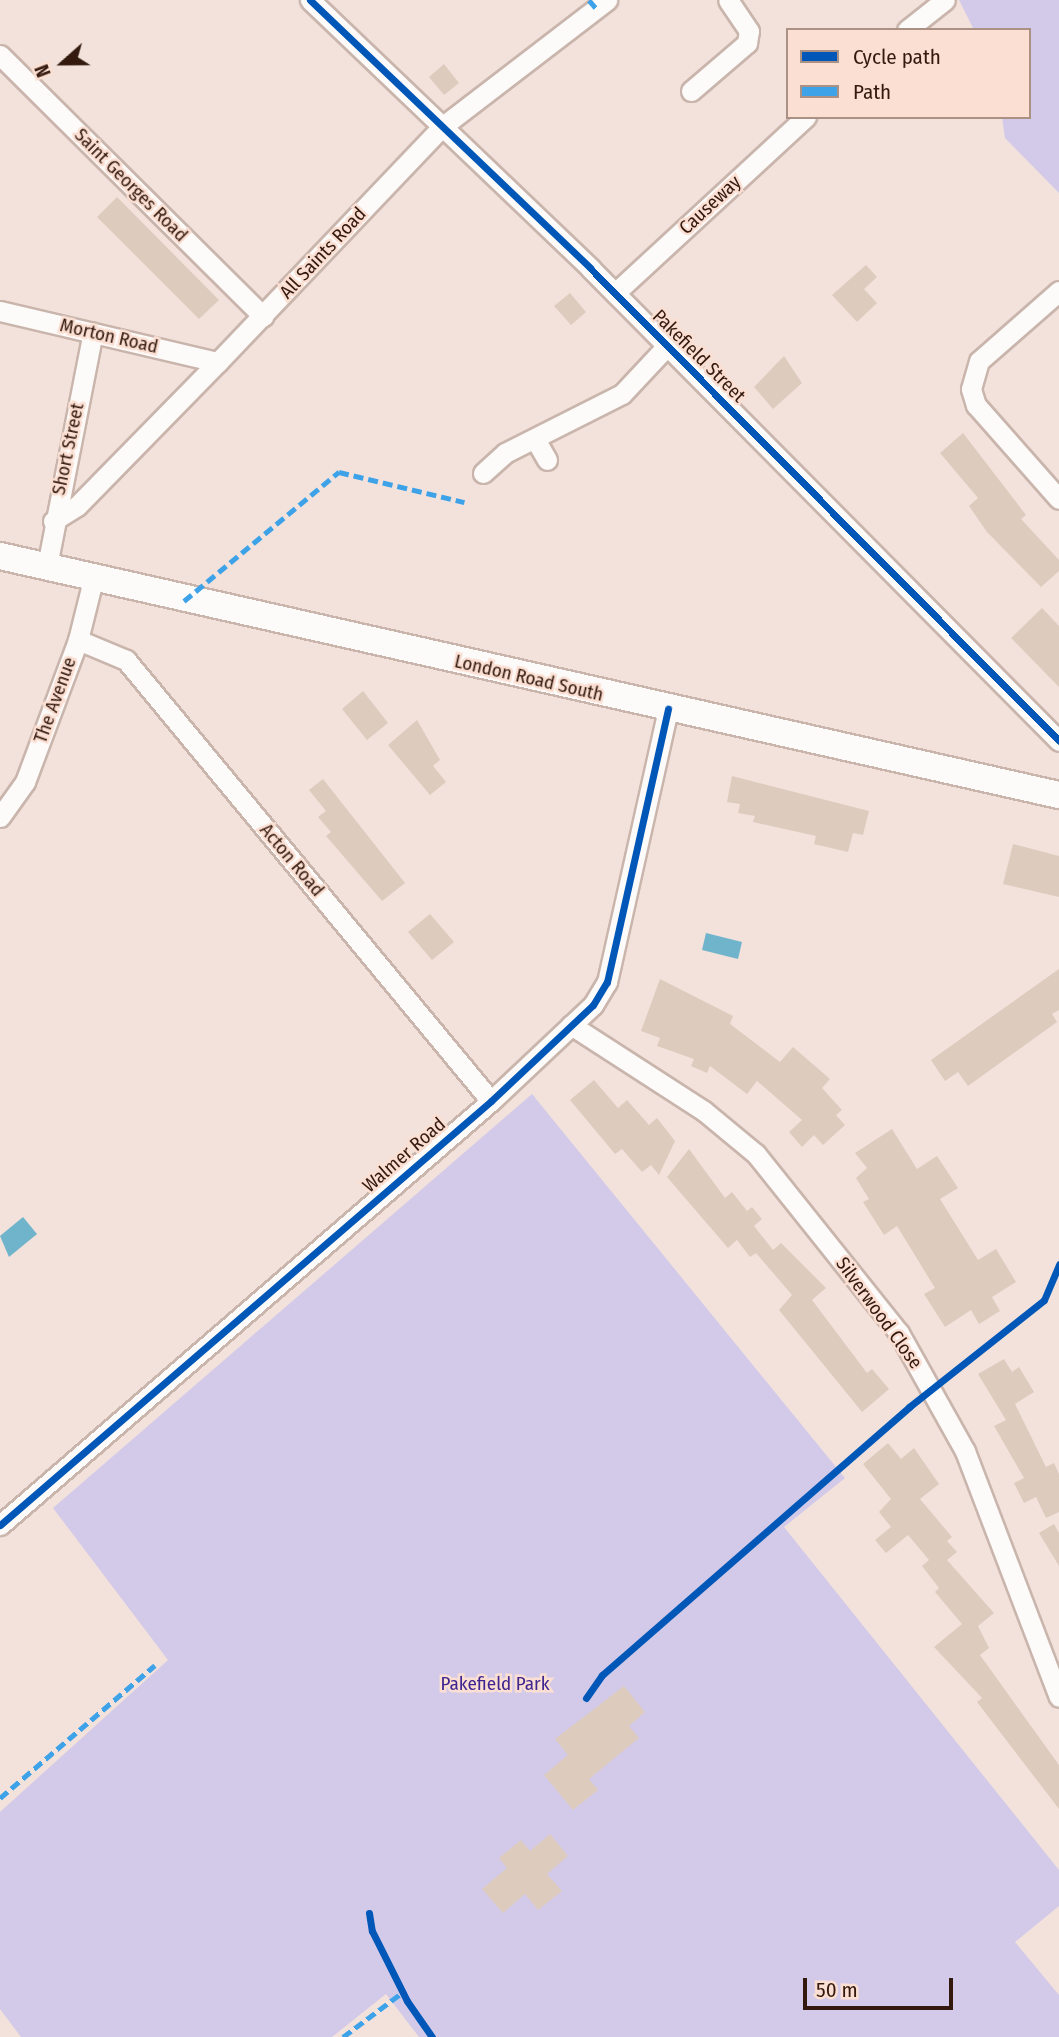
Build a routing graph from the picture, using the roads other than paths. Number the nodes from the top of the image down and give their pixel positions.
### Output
1 (310, 0) edge
2 (607, 0) edge
3 (728, 0) edge
4 (945, 0) edge
5 (910, 28) edge
6 (0, 55) edge
7 (691, 91) dead end
8 (804, 119) edge
9 (443, 126) junction
10 (1059, 291) edge
11 (615, 293) junction
12 (0, 311) edge
13 (263, 316) junction
14 (93, 332) junction
15 (666, 347) junction
16 (218, 362) junction
17 (535, 439) junction
18 (547, 460) dead end
19 (483, 473) dead end
20 (1059, 499) edge
21 (53, 522) junction
22 (0, 556) edge
23 (47, 566) junction
24 (94, 576) junction
25 (78, 640) junction
26 (667, 709) junction
27 (1059, 741) edge
28 (1059, 795) edge
29 (0, 817) edge
30 (571, 1025) junction
31 (491, 1101) junction
32 (0, 1525) edge
33 (1059, 1698) edge

1 - 9 street, Pakefield Street
2 - 9 street, All Saints Road
3 - 7 street
4 - 5 street
6 - 13 street, Saint Georges Road
8 - 11 street, Causeway
9 - 11 street, Pakefield Street
9 - 13 street, All Saints Road
10 - 20 street
11 - 15 street, Pakefield Street
12 - 14 street, Morton Road
13 - 16 street, All Saints Road
14 - 16 street, Morton Road
14 - 21 street, Short Street
15 - 17 street
15 - 27 street, Pakefield Street
16 - 21 street, All Saints Road
17 - 18 street
17 - 19 street
21 - 23 street, Short Street
22 - 23 main road, London Road South
23 - 24 main road, London Road South
24 - 25 street, The Avenue
24 - 26 main road, London Road South
25 - 29 street, The Avenue
25 - 31 street, Acton Road
26 - 28 main road, London Road South
26 - 30 street, Walmer Road
30 - 31 street, Walmer Road
30 - 33 street, Silverwood Close
31 - 32 street, Walmer Road

